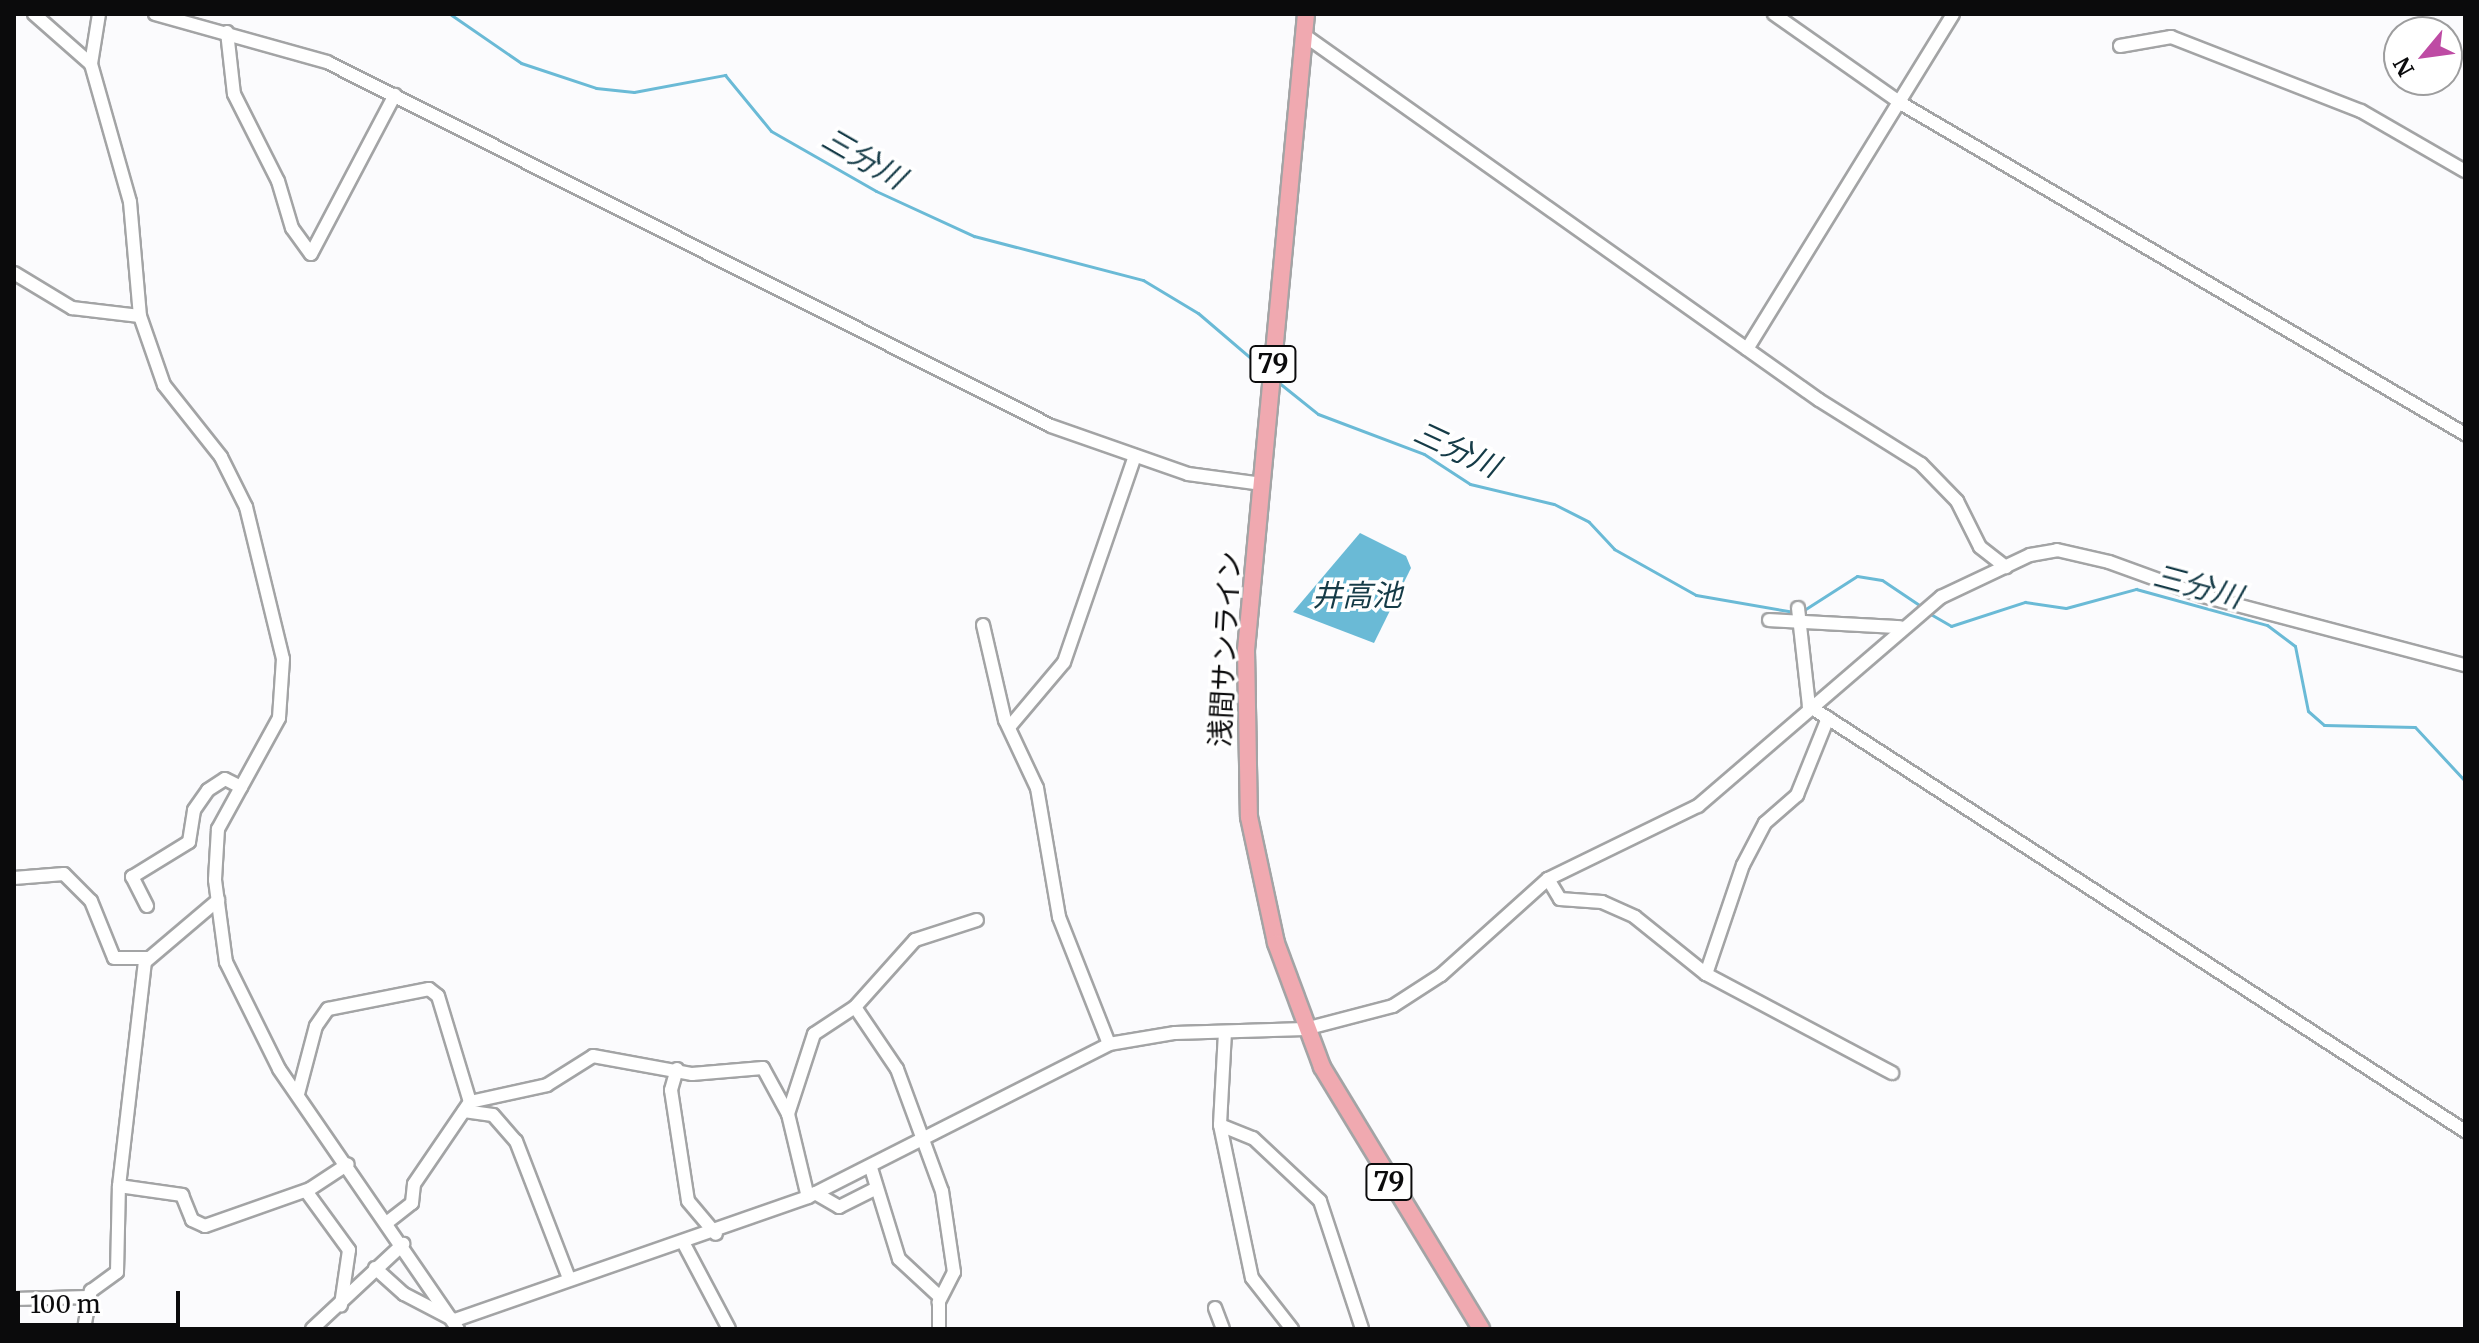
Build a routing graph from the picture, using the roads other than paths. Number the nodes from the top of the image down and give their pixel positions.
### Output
1 (34, 14) edge
2 (99, 14) edge
3 (155, 14) edge
4 (1306, 14) edge
5 (1774, 14) edge
6 (1953, 14) edge
7 (227, 32) junction
8 (1304, 35) junction
9 (2120, 46) dead end
10 (91, 64) junction
11 (395, 95) junction
12 (1902, 104) junction
13 (2465, 171) edge
14 (14, 273) edge
15 (140, 316) junction
16 (1747, 349) junction
17 (2465, 434) edge
18 (1135, 456) junction
19 (1262, 484) junction
20 (2006, 567) junction
21 (1798, 608) dead end
22 (1769, 620) dead end
23 (983, 625) dead end
24 (1800, 627) junction
25 (1900, 627) junction
26 (2465, 665) edge
27 (1809, 706) junction
28 (1828, 718) junction
29 (1011, 725) junction
30 (241, 787) junction
31 (14, 878) edge
32 (1548, 879) junction
33 (218, 900) junction
34 (147, 906) dead end
35 (977, 920) dead end
36 (148, 958) junction
37 (1706, 974) junction
38 (855, 1007) junction
39 (1305, 1029) junction
40 (1225, 1032) junction
41 (1109, 1044) junction
42 (677, 1069) junction
43 (1892, 1073) dead end
44 (298, 1094) junction
45 (467, 1106) junction
46 (788, 1114) junction
47 (1220, 1125) junction
48 (2465, 1131) edge
49 (927, 1142) junction
50 (348, 1164) junction
51 (871, 1168) junction
52 (119, 1186) junction
53 (877, 1188) junction
54 (306, 1191) junction
55 (811, 1195) junction
56 (389, 1221) junction
57 (716, 1234) junction
58 (403, 1244) junction
59 (684, 1244) junction
60 (375, 1268) junction
61 (569, 1278) junction
62 (88, 1297) junction
63 (940, 1297) junction
64 (14, 1299) edge
65 (341, 1305) junction
66 (1215, 1308) dead end
67 (456, 1325) edge
68 (84, 1329) edge
69 (312, 1329) edge
70 (729, 1329) edge
71 (939, 1329) edge
72 (1223, 1329) edge
73 (1292, 1329) edge
74 (1362, 1329) edge
75 (1481, 1329) edge

1 - 10 street
2 - 10 street
3 - 7 street
4 - 8 main road, 浅間サンライン / 79
5 - 12 street
6 - 12 street
7 - 11 street
7 - 11 street
8 - 16 street
8 - 19 main road, 浅間サンライン / 79
9 - 13 street
10 - 15 street
11 - 18 street
12 - 16 street
12 - 17 street
14 - 15 street
15 - 30 street
16 - 20 street
18 - 19 street
18 - 29 street
19 - 39 main road, 浅間サンライン / 79
20 - 25 street
20 - 26 street
21 - 24 street
22 - 24 street
23 - 29 street
24 - 25 street
24 - 27 street
25 - 27 street
27 - 28 street
27 - 32 street
28 - 37 street
28 - 48 street
29 - 41 street
30 - 33 street
30 - 34 street
31 - 36 street
32 - 37 street
32 - 39 street
33 - 36 street
33 - 44 street
35 - 38 street
36 - 52 street
37 - 43 street
38 - 46 street
38 - 49 street
39 - 40 street
39 - 75 main road, 浅間サンライン / 79
40 - 41 street
40 - 47 street
41 - 49 street
42 - 45 street
42 - 46 street
42 - 57 street
44 - 45 street
44 - 50 street
45 - 56 street
45 - 61 street
46 - 55 street
47 - 73 street
47 - 74 street
49 - 51 street
49 - 63 street
50 - 54 street
50 - 56 street
51 - 53 street
51 - 55 street
52 - 54 street
52 - 62 street
53 - 55 street
53 - 63 street
54 - 65 street
55 - 57 street
56 - 58 street
57 - 59 street
58 - 60 street
58 - 67 street
59 - 61 street
59 - 70 street
60 - 65 street
60 - 67 street
61 - 67 street
62 - 64 street
62 - 68 street
63 - 71 street
65 - 69 street
66 - 72 street

